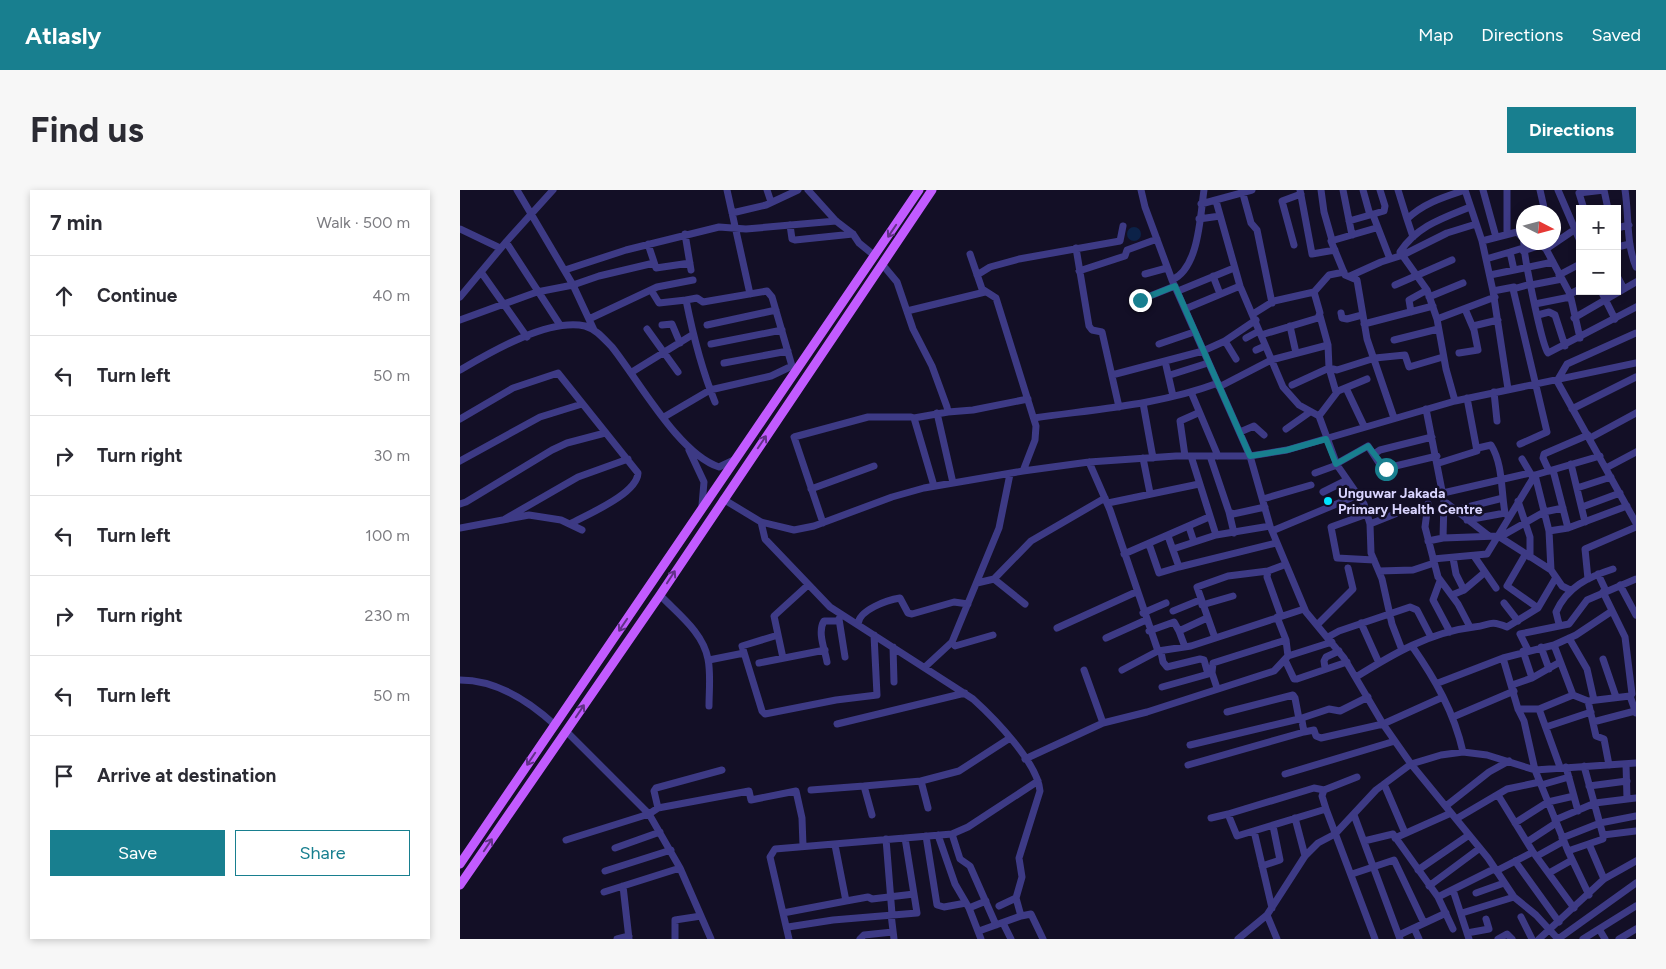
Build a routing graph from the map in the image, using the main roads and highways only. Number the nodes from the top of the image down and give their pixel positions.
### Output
1 (919, 190) edge
2 (932, 190) edge
3 (460, 864) edge
4 (460, 885) edge

1 -> 3 main road
4 -> 2 main road

